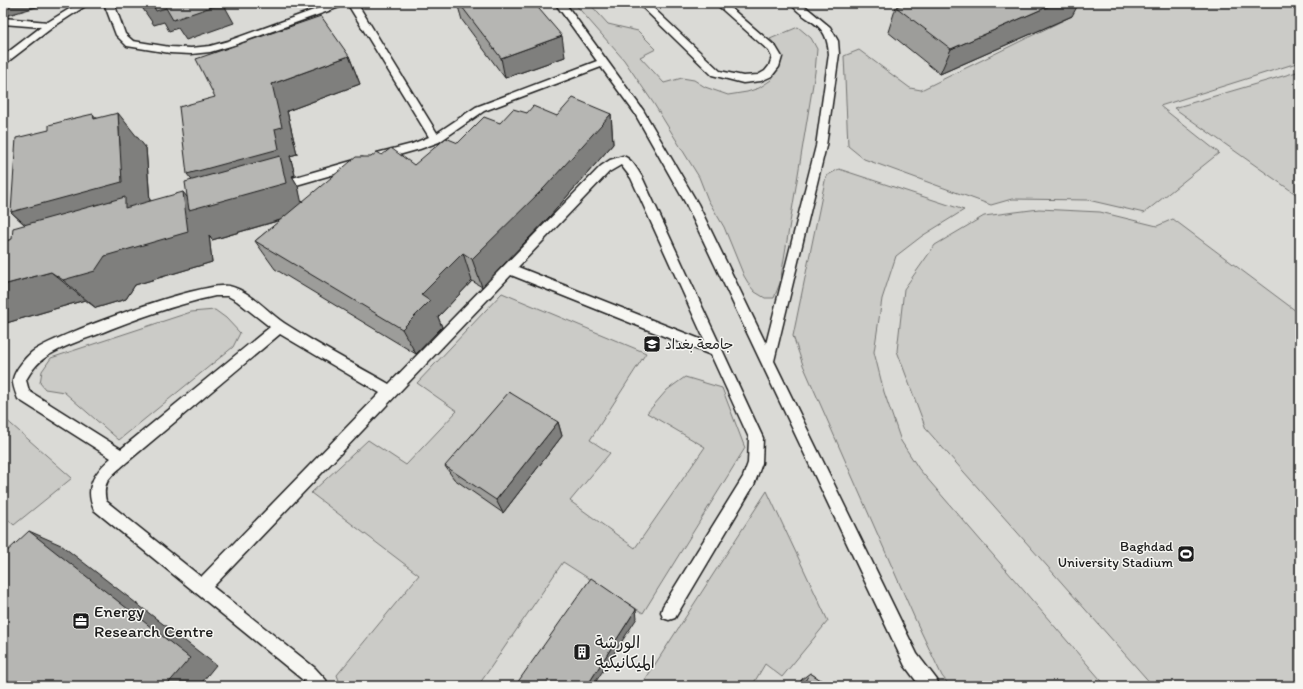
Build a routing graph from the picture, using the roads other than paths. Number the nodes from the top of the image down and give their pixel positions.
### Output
1 (85, 3) edge
2 (109, 3) edge
3 (342, 3) edge
4 (352, 3) edge
5 (560, 3) edge
6 (643, 3) edge
7 (720, 3) edge
8 (795, 3) edge
9 (3, 21) edge
10 (50, 25) junction
11 (3, 61) edge
12 (604, 62) junction
13 (435, 139) junction
14 (270, 188) edge
15 (509, 270) junction
16 (279, 327) junction
17 (715, 351) junction
18 (768, 361) junction
19 (390, 392) junction
20 (122, 457) junction
21 (202, 587) junction
22 (669, 612) dead end
23 (320, 686) edge
24 (931, 686) edge

1 - 10 lane
2 - 3 lane
4 - 13 lane
5 - 12 lane
6 - 7 lane
8 - 18 lane
9 - 10 lane
10 - 11 lane
12 - 13 lane
12 - 18 lane
13 - 14 lane
15 - 17 lane
15 - 17 lane
15 - 19 lane
16 - 19 lane
16 - 20 lane
16 - 20 lane
17 - 22 lane
18 - 24 lane
19 - 21 lane
20 - 21 lane
21 - 23 lane

